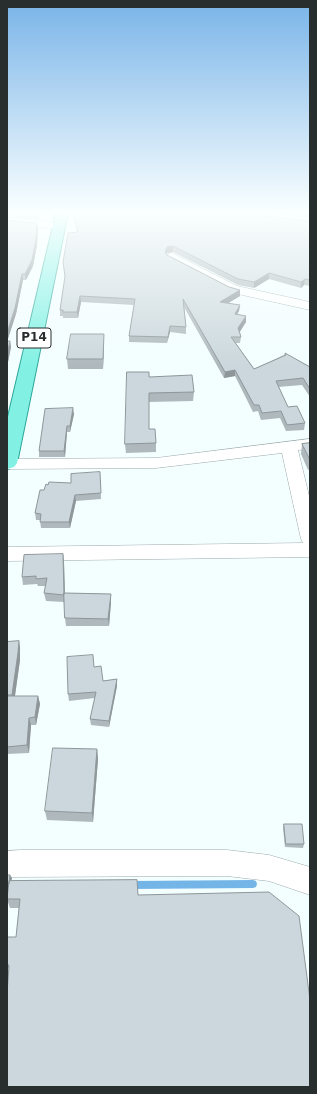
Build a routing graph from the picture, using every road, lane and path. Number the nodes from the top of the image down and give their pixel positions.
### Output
1 (50, 264) edge
2 (185, 264) edge
3 (310, 306) edge
4 (310, 444) edge
5 (289, 446) junction
6 (7, 464) edge
7 (310, 539) edge
8 (310, 550) edge
9 (7, 554) edge
10 (7, 864) edge
11 (310, 881) edge

1 - 6 main road, P14
2 - 3 street
4 - 5 street
5 - 6 street
5 - 7 street
8 - 9 street
10 - 11 street

